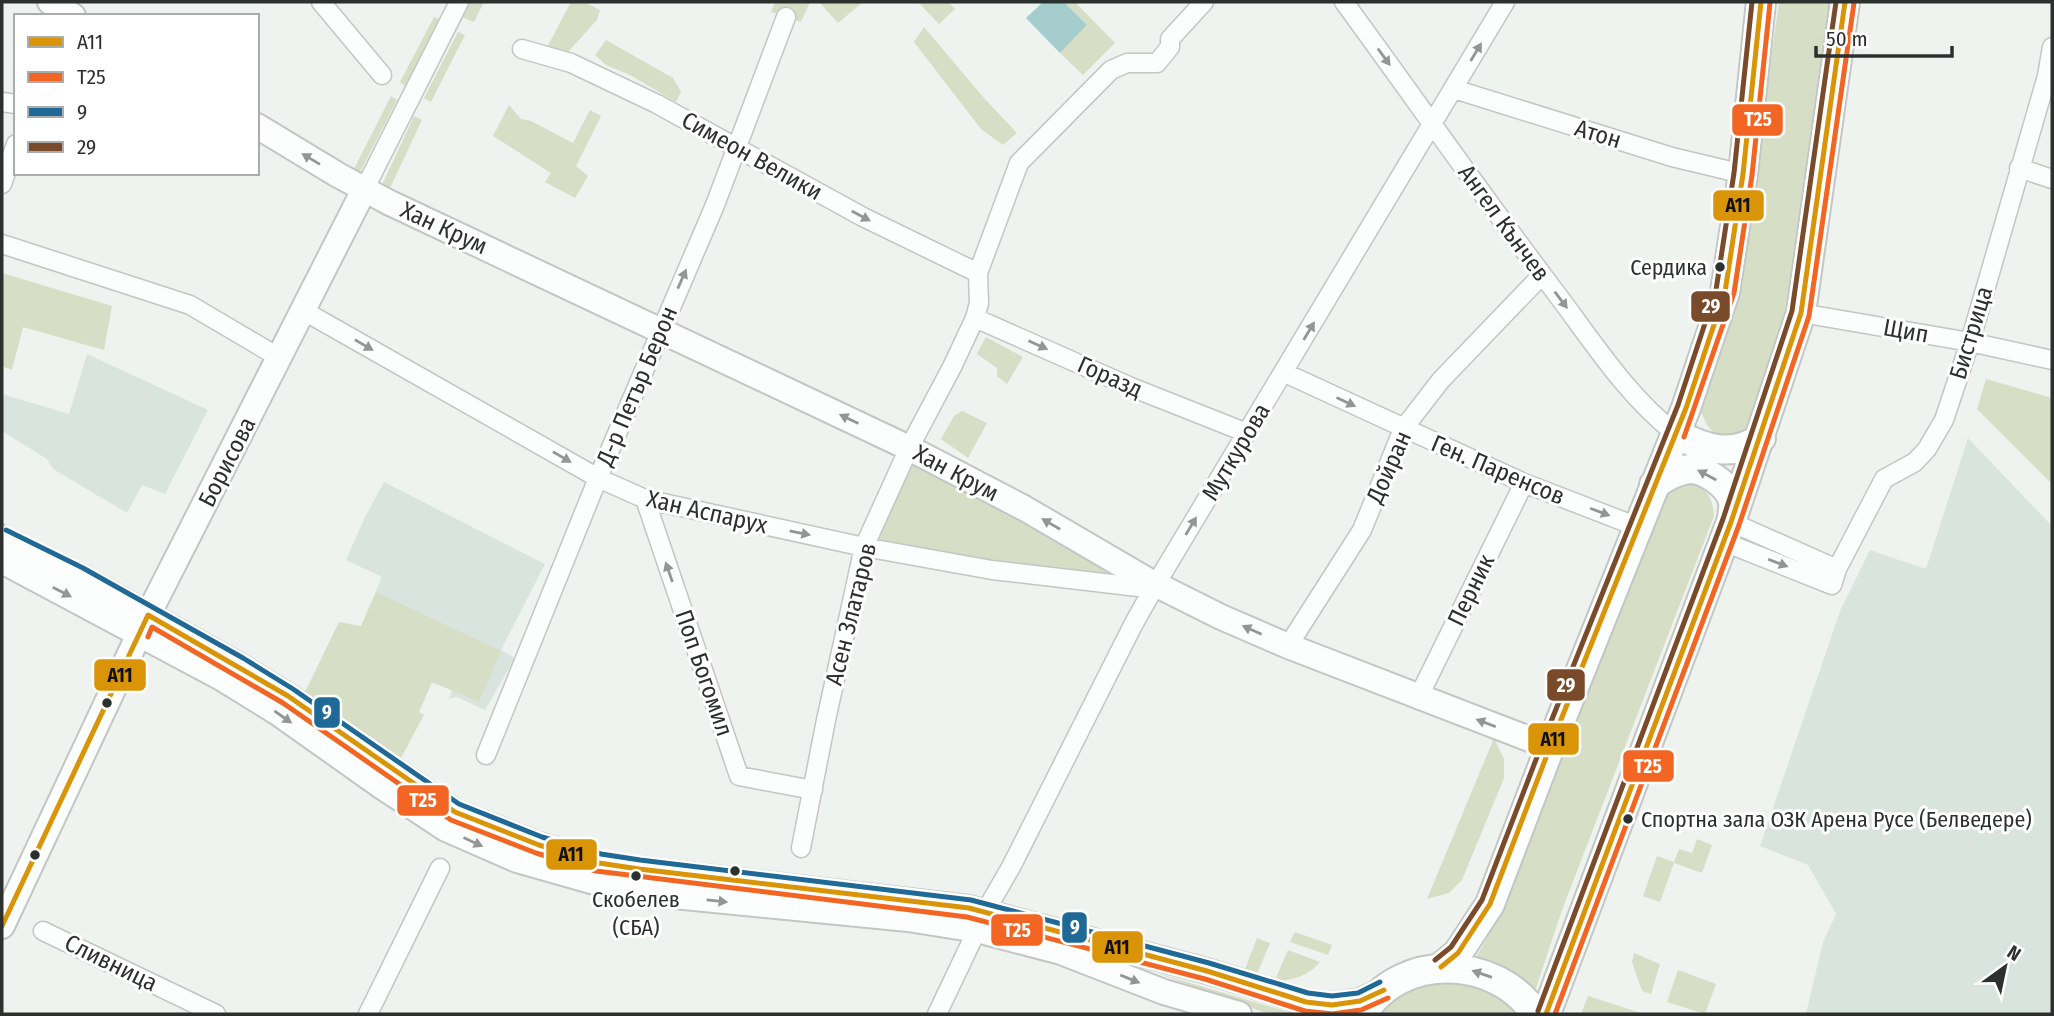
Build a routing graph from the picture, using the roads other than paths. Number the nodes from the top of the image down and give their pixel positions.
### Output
1 (321, 2) edge
2 (460, 2) edge
3 (1204, 2) edge
4 (1344, 2) edge
5 (1506, 2) edge
6 (1761, 2) edge
7 (1844, 2) edge
8 (786, 17) dead end
9 (2052, 47) edge
10 (522, 49) dead end
11 (382, 75) dead end
12 (2050, 76) edge
13 (1454, 89) junction
14 (1433, 124) junction
15 (259, 128) edge
16 (737, 148) junction
17 (14, 151) edge
18 (2019, 168) junction
19 (1743, 174) junction
20 (2052, 179) edge
21 (2, 184) edge
22 (364, 190) junction
23 (2, 244) edge
24 (978, 273) junction
25 (1542, 275) junction
26 (304, 311) junction
27 (1801, 313) junction
28 (975, 318) junction
29 (660, 331) junction
30 (1970, 342) junction
31 (280, 358) junction
32 (2052, 360) edge
33 (1284, 373) junction
34 (1404, 429) junction
35 (1247, 433) junction
36 (1676, 434) junction
37 (1761, 438) junction
38 (909, 448) junction
39 (598, 478) junction
40 (1524, 483) junction
41 (1654, 485) junction
42 (645, 499) junction
43 (1637, 527) junction
44 (1728, 532) junction
45 (2, 538) edge
46 (864, 547) junction
47 (2, 561) edge
48 (1153, 582) junction
49 (144, 624) junction
50 (1288, 646) junction
51 (1419, 696) junction
52 (1550, 747) junction
53 (486, 755) dead end
54 (813, 790) junction
55 (802, 848) dead end
56 (440, 868) dead end
57 (981, 921) junction
58 (2, 926) edge
59 (43, 931) dead end
60 (1441, 967) junction
61 (1384, 989) junction
62 (1547, 1010) edge
63 (216, 1014) edge
64 (368, 1014) edge
65 (937, 1014) edge
66 (1239, 1014) edge
67 (1363, 1014) edge

1 - 11 street
2 - 22 street, Борисова
3 - 24 street, Асен Златаров
4 -> 14 street, Ангел Кънчев
13 -> 5 street, Муткурова
6 - 19 main road
7 - 27 main road
8 - 16 street, Д-р Петър Берон
9 - 12 street, Бистрица
10 - 16 street, Симеон Велики
12 - 18 street, Бистрица
13 - 14 street, Муткурова
13 - 19 street, Атон
14 - 25 street, Ангел Кънчев
33 -> 14 street, Муткурова
22 -> 15 main road, Хан Крум
16 -> 24 street, Симеон Велики
29 -> 16 street, Д-р Петър Берон
17 - 21 street
18 - 20 street
18 - 30 street, Бистрица
19 - 36 main road
22 - 26 main road, Борисова
22 - 29 main road, Хан Крум
23 - 31 street
24 - 28 street, Асен Златаров
25 - 34 street, Дойран
25 -> 36 street, Ангел Кънчев
26 - 31 main road, Борисова
26 -> 39 street, Хан Аспарух
27 - 30 street, Щип
27 - 37 main road
28 -> 35 street, Горазд
28 - 38 street, Асен Златаров
38 -> 29 main road, Хан Крум
29 - 39 street, Д-р Петър Берон
30 - 32 street, Щип
30 - 44 street, Бистрица
31 - 49 main road, Борисова
33 -> 34 street, Ген. Паренсов
33 - 35 street, Муткурова
34 - 40 street, Ген. Паренсов
34 - 50 street, Дойран
48 -> 35 street, Муткурова
36 - 37 main road
36 - 41 main road
37 - 44 main road
38 - 46 street, Асен Златаров
48 -> 38 main road, Хан Крум
39 - 42 street, Хан Аспарух
39 - 53 street, Д-р Петър Берон
40 -> 43 street, Ген. Паренсов
40 - 51 street, Перник
41 - 43 main road
44 -> 41 main road
42 -> 46 street, Хан Аспарух
54 -> 42 street, Поп Богомил
43 - 52 main road
44 - 62 main road
45 - 49 main road
46 - 48 street, Хан Аспарух
46 - 54 street, Асен Златаров
47 -> 49 main road
50 -> 48 main road, Хан Крум
48 - 57 street, Муткурова
49 - 57 main road
49 - 58 main road, Борисова
50 - 51 main road, Хан Крум
52 -> 51 main road, Хан Крум
52 - 60 main road
54 - 55 street, Асен Златаров
56 - 64 street
57 - 61 main road
57 - 65 street, Муткурова
57 -> 66 main road
59 - 63 street, Сливница
60 - 61 main road
62 -> 60 main road
61 - 67 main road

